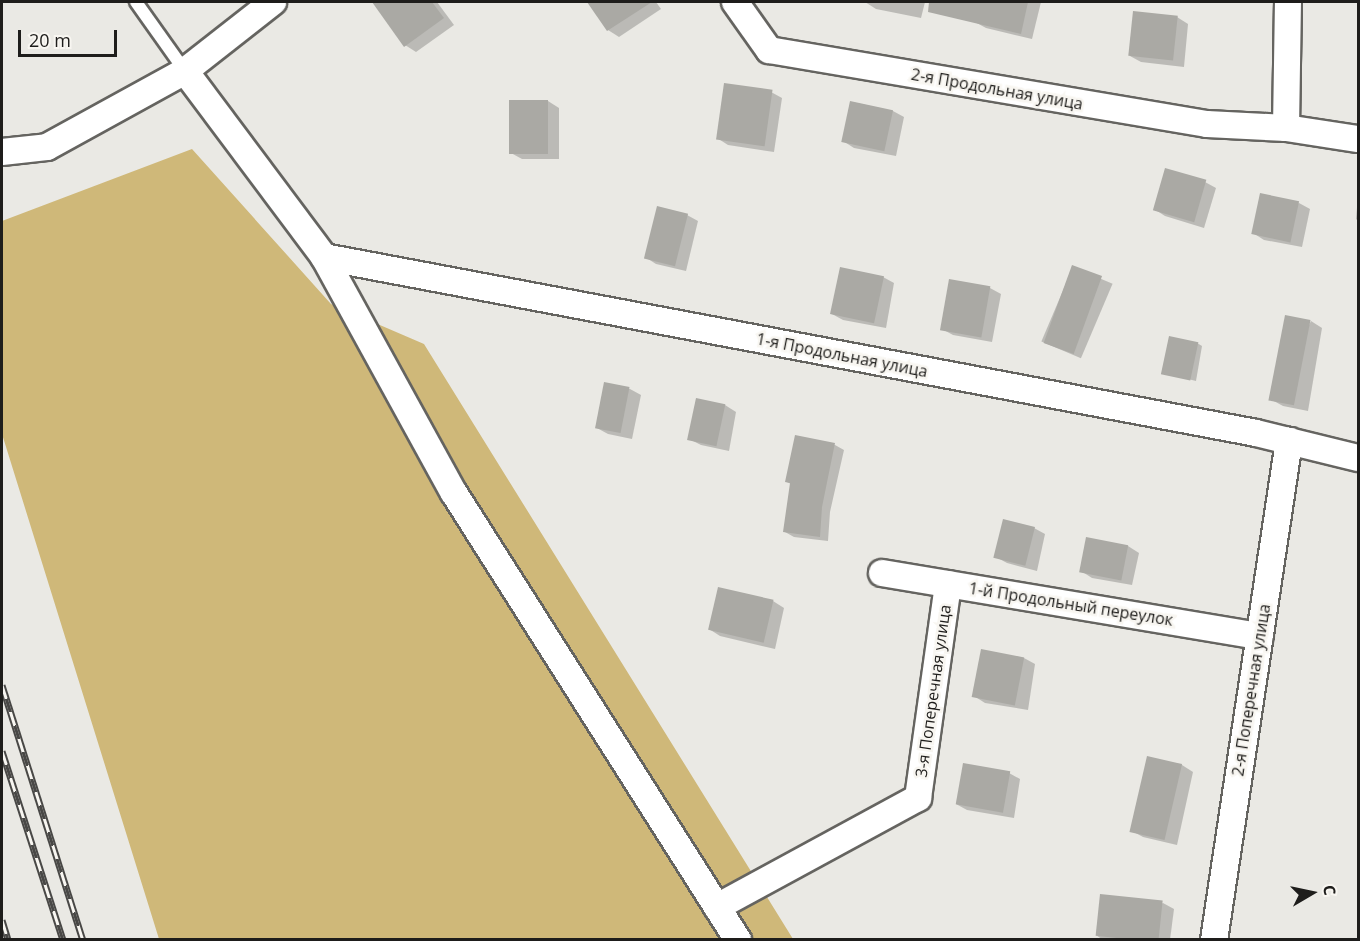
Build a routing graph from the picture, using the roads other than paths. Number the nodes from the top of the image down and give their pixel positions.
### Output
1 (136, 2) edge
2 (273, 2) edge
3 (735, 2) edge
4 (1288, 2) edge
5 (184, 71) junction
6 (1286, 128) junction
7 (1359, 140) edge
8 (2, 152) edge
9 (324, 257) junction
10 (1289, 441) junction
11 (1359, 458) edge
12 (882, 573) dead end
13 (948, 584) junction
14 (1260, 636) junction
15 (717, 907) junction
16 (738, 939) edge
17 (1214, 939) edge

1 - 5 lane
2 - 5 street
3 - 6 street, 2-я Продольная улица
4 - 6 street
5 - 8 street
5 - 9 street
6 - 7 street, 2-я Продольная улица
9 - 10 street, 1-я Продольная улица
9 - 15 street
10 - 11 street, 1-я Продольная улица
10 - 14 street, 2-я Поперечная улица
12 - 13 street, 1-й Продольный переулок
13 - 14 street, 1-й Продольный переулок
13 - 15 street, 3-я Поперечная улица
14 - 17 street, 2-я Поперечная улица
15 - 16 street

